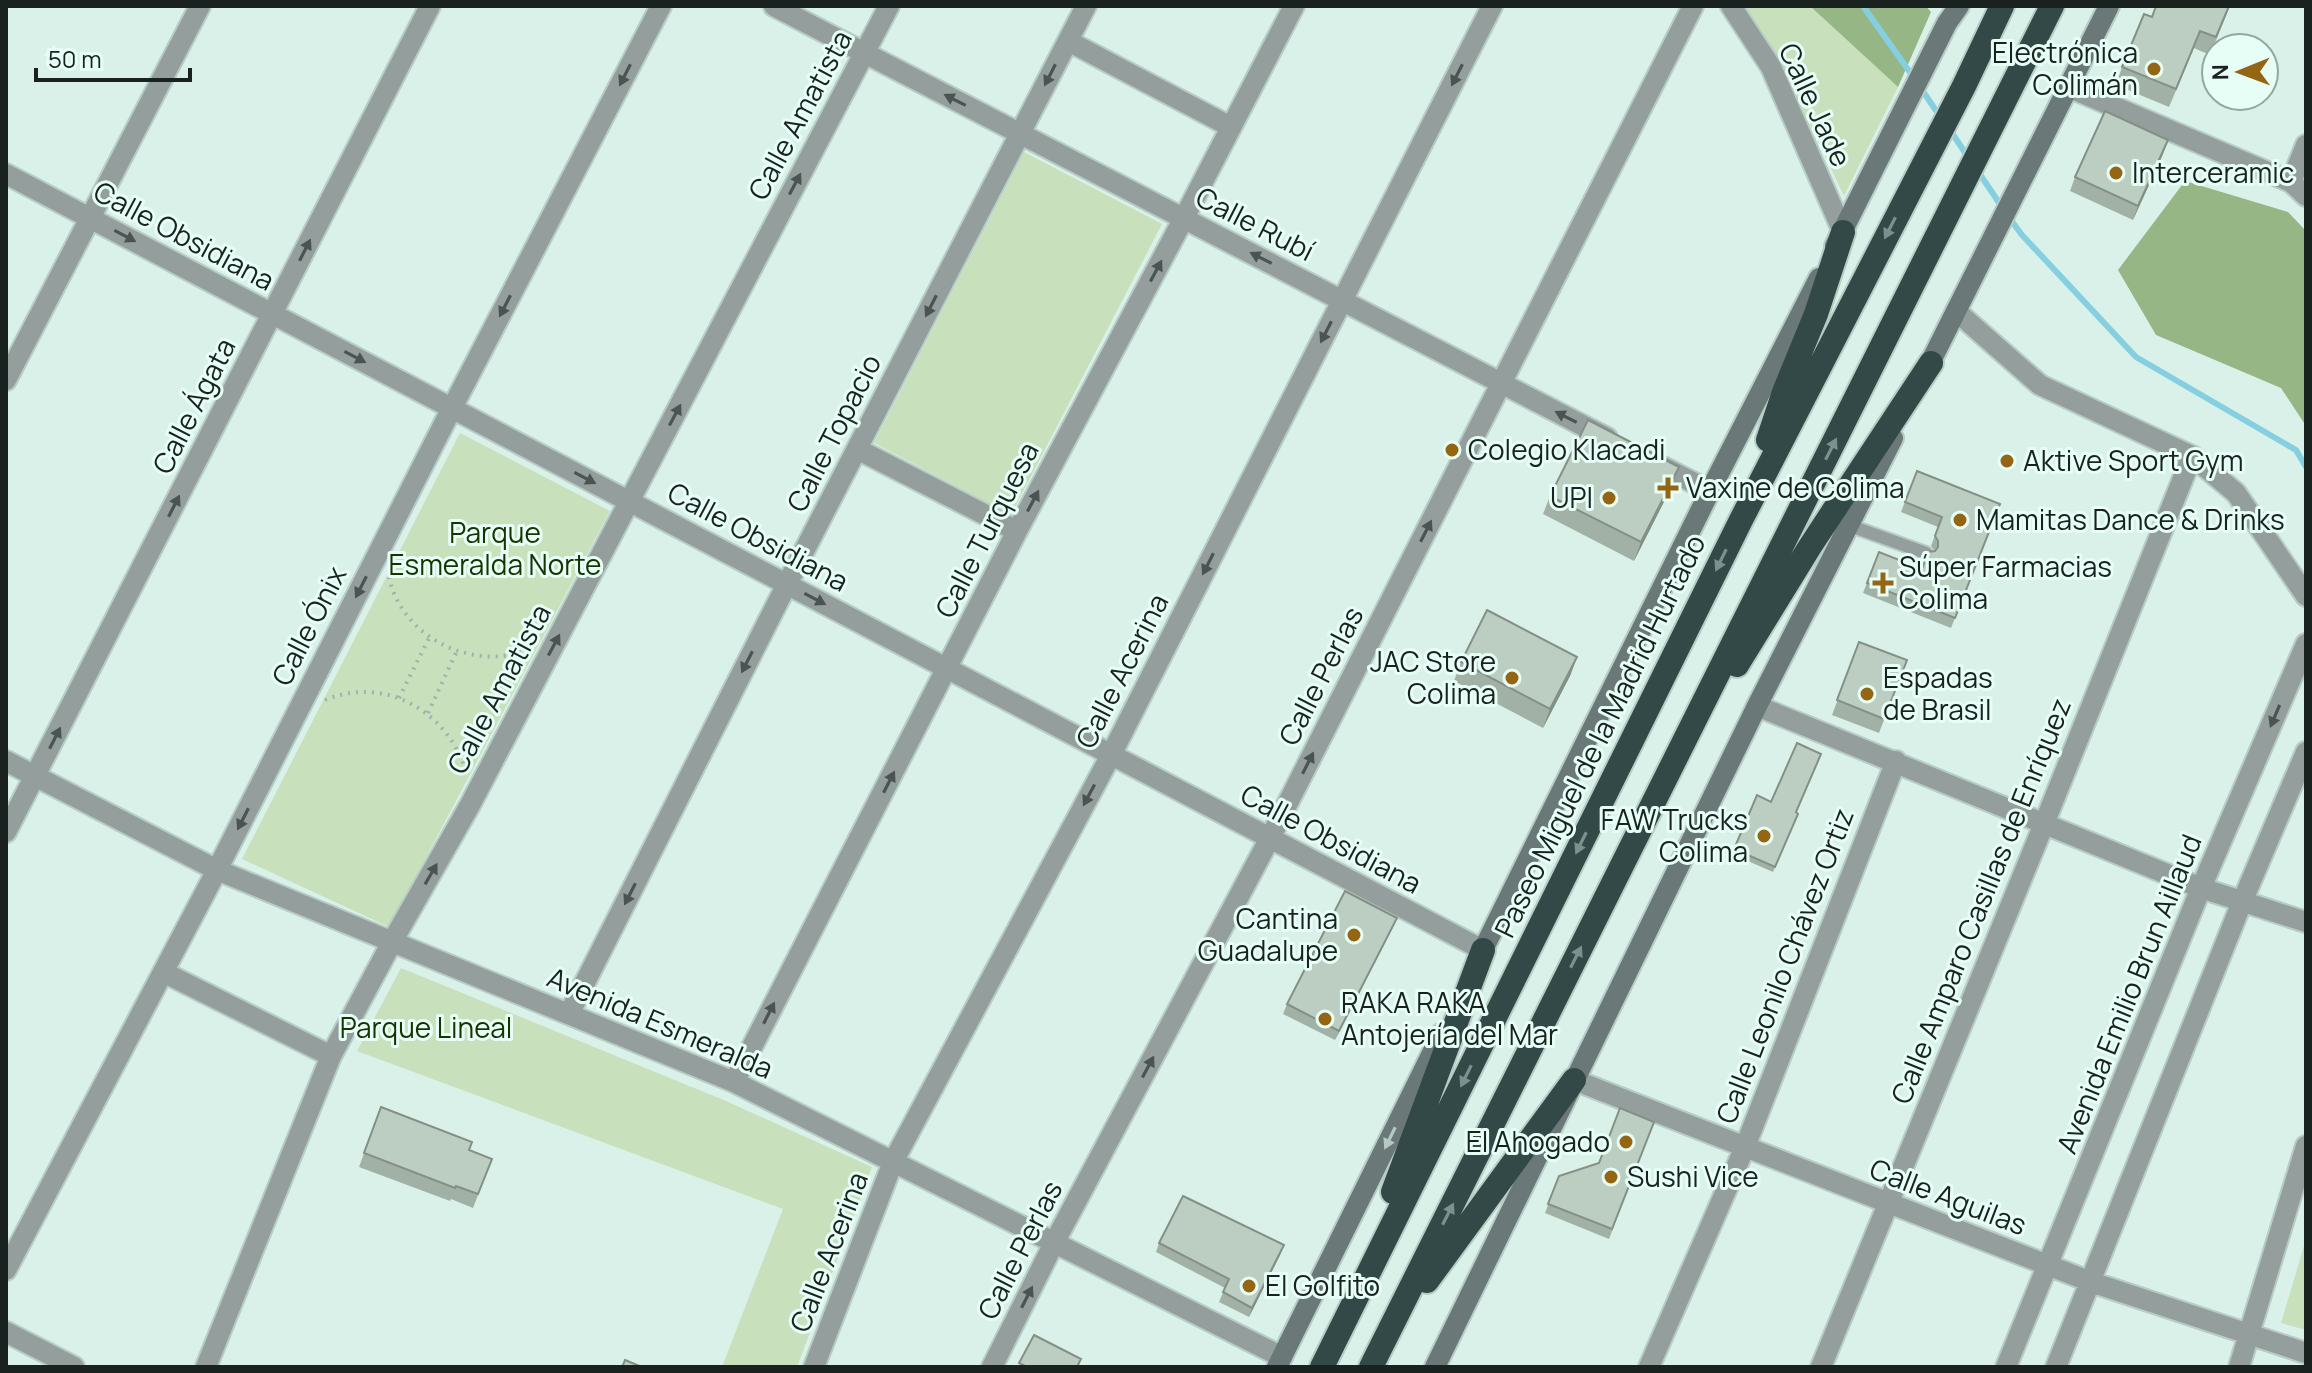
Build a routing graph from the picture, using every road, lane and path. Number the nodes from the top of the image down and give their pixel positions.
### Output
1 (200, 6) edge
2 (430, 6) edge
3 (661, 6) edge
4 (774, 6) edge
5 (889, 6) edge
6 (1086, 6) edge
7 (1294, 6) edge
8 (1492, 6) edge
9 (1693, 6) edge
10 (1731, 6) edge
11 (1959, 6) edge
12 (2002, 6) edge
13 (2052, 6) edge
14 (2109, 6) edge
15 (1068, 41) junction
16 (864, 53) junction
17 (2068, 87) junction
18 (1231, 127) junction
19 (1020, 134) junction
20 (2306, 145) edge
21 (6, 174) edge
22 (2299, 189) edge
23 (90, 218) junction
24 (1184, 218) junction
25 (1843, 232) junction
26 (1342, 301) junction
27 (1956, 311) junction
28 (272, 314) junction
29 (1931, 363) junction
30 (6, 380) edge
31 (1501, 383) junction
32 (452, 408) junction
33 (857, 449) junction
34 (2192, 456) junction
35 (1710, 491) junction
36 (629, 501) junction
37 (1741, 520) junction
38 (1848, 525) junction
39 (1017, 531) junction
40 (1926, 553) edge
41 (388, 572) dead end
42 (787, 584) junction
43 (2306, 596) edge
44 (429, 638) junction
45 (2306, 644) edge
46 (532, 648) dead end
47 (457, 651) junction
48 (947, 669) junction
49 (399, 698) junction
50 (1757, 706) junction
51 (428, 713) junction
52 (294, 718) junction
53 (2306, 752) edge
54 (1678, 753) junction
55 (1111, 755) junction
56 (6, 761) edge
57 (1896, 761) junction
58 (36, 776) junction
59 (470, 805) junction
60 (2044, 824) junction
61 (6, 832) edge
62 (1270, 838) junction
63 (217, 870) junction
64 (2201, 888) junction
65 (2242, 902) junction
66 (2306, 922) edge
67 (392, 942) junction
68 (1483, 950) junction
69 (163, 972) junction
70 (569, 1014) junction
71 (331, 1056) junction
72 (1574, 1080) junction
73 (734, 1082) junction
74 (2306, 1146) edge
75 (1745, 1147) junction
76 (893, 1162) junction
77 (1888, 1204) junction
78 (1054, 1243) junction
79 (2049, 1266) junction
80 (6, 1270) edge
81 (2091, 1282) junction
82 (1348, 1314) junction
83 (6, 1332) edge
84 (1388, 1334) junction
85 (2250, 1335) junction
86 (2306, 1353) edge
87 (1280, 1362) edge
88 (74, 1367) edge
89 (206, 1367) edge
90 (814, 1367) edge
91 (992, 1367) edge
92 (1322, 1367) edge
93 (1371, 1367) edge
94 (1435, 1367) edge
95 (1649, 1367) edge
96 (1821, 1367) edge
97 (2006, 1367) edge
98 (2056, 1367) edge
99 (2239, 1367) edge

1 - 23 street
28 -> 2 street, Calle Ágata
3 -> 32 street, Calle Ónix
4 - 16 street, Calle Rubí
5 - 16 street, Calle Amatista
6 - 15 street, Calle Topacio
7 - 18 street, Calle Turquesa
8 -> 26 street, Calle Acerina
9 - 31 street, Calle Perlas
10 - 25 street, Calle Jade
11 - 25 street
12 -> 37 highway, Paseo Miguel de la Madrid Hurtado
54 -> 13 highway
14 - 17 street
15 - 18 street
15 -> 19 street, Calle Topacio
19 -> 16 street, Calle Rubí
36 -> 16 street, Calle Amatista
17 - 22 street
17 - 27 street
18 - 24 street, Calle Turquesa
19 - 24 street, Calle Rubí
19 -> 33 street, Calle Topacio
20 - 22 street
21 - 23 street, Calle Obsidiana
23 -> 28 street, Calle Obsidiana
23 - 30 street
26 -> 24 street, Calle Rubí
39 -> 24 street, Calle Turquesa
25 - 35 street
25 - 37 highway
26 - 31 street, Calle Rubí
26 -> 55 street, Calle Acerina
27 - 29 street
27 - 34 street
28 -> 32 street, Calle Obsidiana
58 -> 28 street, Calle Ágata
29 - 38 street
29 - 54 highway
35 -> 31 street, Calle Rubí
62 -> 31 street, Calle Perlas
32 -> 36 street, Calle Obsidiana
32 -> 52 street, Calle Ónix
33 - 39 street
33 - 42 street, Calle Topacio
34 - 43 street
34 - 60 street, Calle Amparo Casillas de Enríquez
35 - 68 street
36 - 42 street, Calle Obsidiana
59 -> 36 street, Calle Amatista
37 -> 82 highway, Paseo Miguel de la Madrid Hurtado
38 - 40 lane
38 - 50 street
39 - 48 street, Calle Turquesa
41 - 44 path
42 -> 48 street, Calle Obsidiana
42 -> 70 street, Calle Topacio
44 - 47 path
44 - 49 path
45 -> 64 street, Avenida Emilio Brun Aillaud
46 - 47 path
47 - 51 path
48 - 55 street, Calle Obsidiana
73 -> 48 street, Calle Turquesa
49 - 51 path
49 - 52 path
50 - 57 street
50 - 72 street
51 - 59 path
52 -> 63 street, Calle Ónix
53 - 65 street
84 -> 54 highway
55 - 62 street, Calle Obsidiana
55 -> 76 street, Calle Acerina
56 - 58 street, Avenida Esmeralda
57 - 60 street
57 - 75 street, Calle Leonilo Chávez Ortiz
58 - 61 street, Calle Ágata
58 - 63 street, Avenida Esmeralda
67 -> 59 street, Calle Amatista
60 - 64 street
60 - 77 street, Calle Amparo Casillas de Enríquez
62 - 68 street, Calle Obsidiana
78 -> 62 street, Calle Perlas
63 - 67 street, Avenida Esmeralda
63 - 69 street, Calle Ónix
64 - 65 street
64 - 79 street, Avenida Emilio Brun Aillaud
65 - 66 street
65 - 81 street
67 - 70 street, Avenida Esmeralda
67 - 71 street, Calle Amatista
68 - 82 highway
68 -> 87 street
69 - 71 street
69 - 80 street, Calle Ónix
70 - 73 street, Avenida Esmeralda
71 - 89 street, Calle Amatista
72 - 75 street, Calle Aguilas
72 - 84 highway
72 - 94 street
73 - 76 street, Avenida Esmeralda
74 - 85 street
75 - 77 street, Calle Aguilas
75 - 95 street, Calle Leonilo Chávez Ortiz
76 - 78 street, Avenida Esmeralda
76 - 90 street, Calle Acerina
77 - 79 street, Calle Aguilas
77 - 96 street, Calle Amparo Casillas de Enríquez
78 - 87 street, Avenida Esmeralda
91 -> 78 street, Calle Perlas
79 - 81 street, Calle Aguilas
79 - 97 street, Avenida Emilio Brun Aillaud
81 - 85 street, Calle Aguilas
81 - 98 street
82 - 92 highway, Paseo Miguel de la Madrid Hurtado
83 - 88 street
84 - 93 highway
85 - 86 street, Calle Aguilas
85 - 99 street

